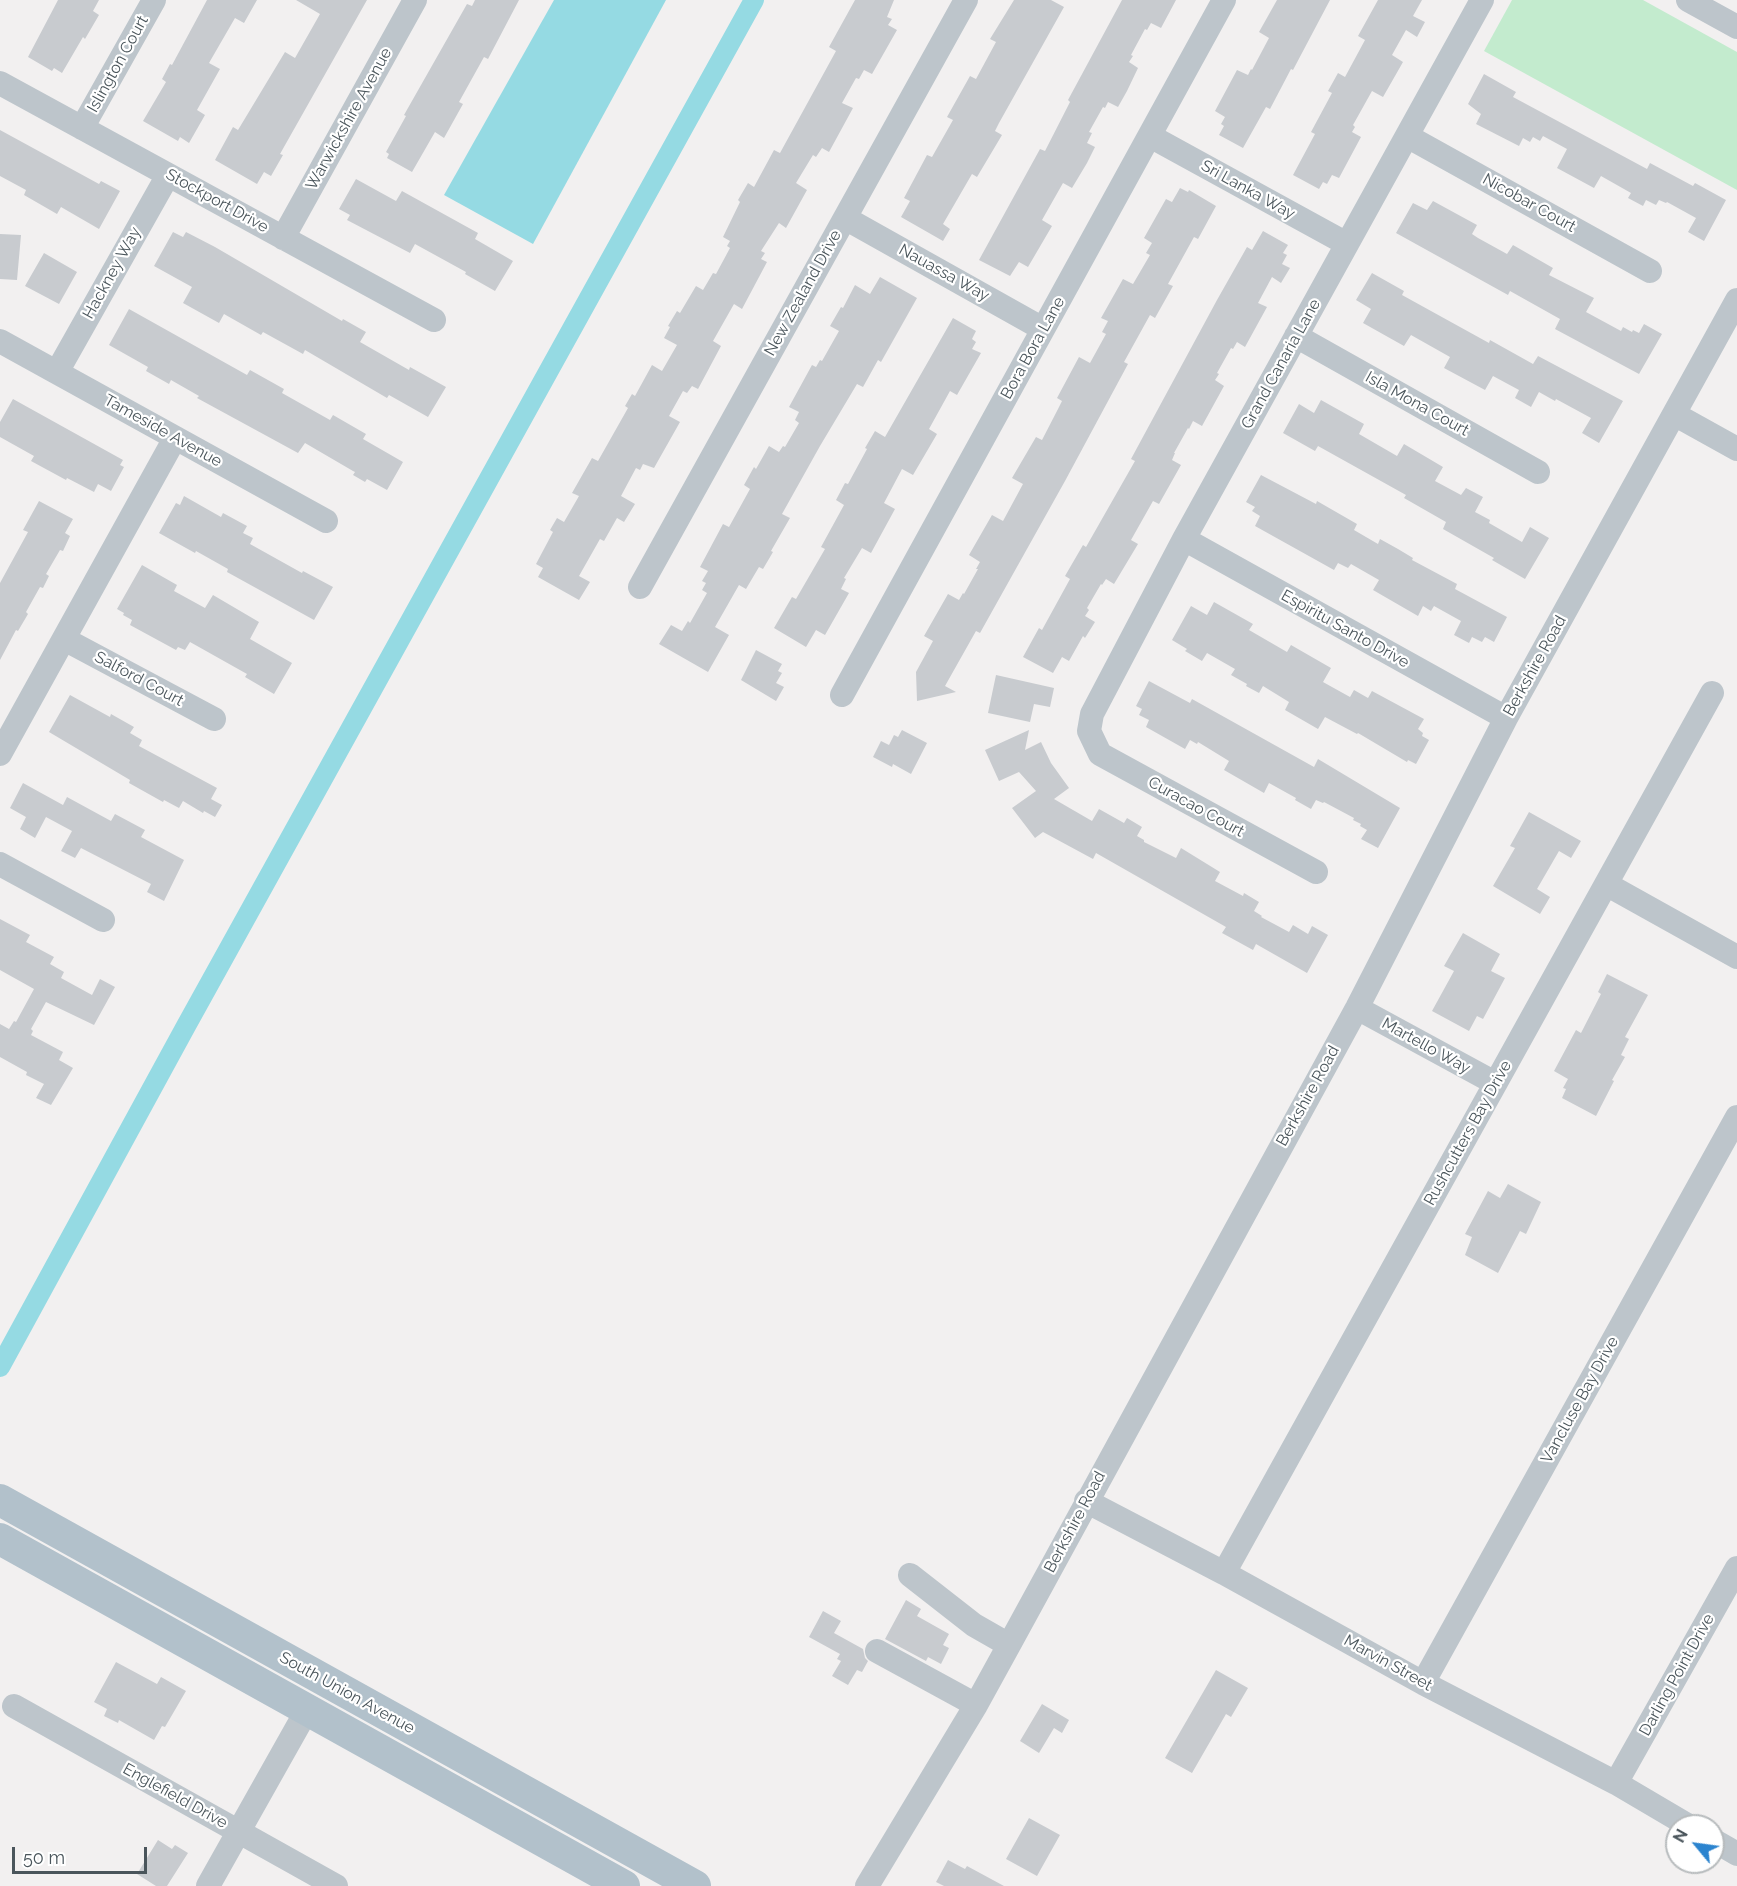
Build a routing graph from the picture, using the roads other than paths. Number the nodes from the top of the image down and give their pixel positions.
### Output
1 (154, 0) edge
2 (415, 0) edge
3 (966, 0) edge
4 (1224, 0) edge
5 (1482, 0) edge
6 (1688, 0) edge
7 (1737, 27) edge
8 (0, 83) edge
9 (82, 128) junction
10 (1150, 136) junction
11 (1407, 136) junction
12 (168, 174) junction
13 (845, 218) junction
14 (283, 238) junction
15 (1347, 244) junction
16 (1650, 271) dead end
17 (1737, 300) edge
18 (434, 320) dead end
19 (1043, 329) junction
20 (1296, 336) junction
21 (0, 341) edge
22 (57, 372) junction
23 (1674, 414) junction
24 (175, 438) junction
25 (1737, 449) edge
26 (1538, 472) dead end
27 (326, 521) dead end
28 (1184, 539) junction
29 (640, 587) dead end
30 (64, 639) junction
31 (1712, 693) dead end
32 (842, 695) dead end
33 (1506, 718) junction
34 (214, 719) dead end
35 (1089, 731) joint
36 (0, 754) edge
37 (0, 864) edge
38 (1316, 872) dead end
39 (1606, 884) junction
40 (103, 920) dead end
41 (1737, 957) edge
42 (1357, 1008) junction
43 (1496, 1083) junction
44 (1737, 1117) edge
45 (0, 1500) edge
46 (1086, 1501) junction
47 (0, 1539) edge
48 (1737, 1568) edge
49 (1224, 1573) junction
50 (910, 1575) dead end
51 (1009, 1645) junction
52 (877, 1651) dead end
53 (1422, 1683) junction
54 (976, 1705) junction
55 (14, 1706) dead end
56 (307, 1710) junction
57 (1616, 1782) junction
58 (1669, 1814) edge
59 (238, 1831) junction
60 (208, 1886) edge
61 (336, 1886) edge
62 (624, 1886) edge
63 (695, 1886) edge
64 (867, 1886) edge

1 - 9 street, Islington Court
2 - 14 street, Warwickshire Avenue
3 - 13 street, New Zealand Drive
4 - 10 street, Bora Bora Lane
5 - 11 street, Grand Canaria Lane
6 - 7 street
8 - 9 street, Stockport Drive
9 - 12 street, Stockport Drive
10 - 15 street, Sri Lanka Way
10 - 19 street, Bora Bora Lane
11 - 15 street, Grand Canaria Lane
11 - 16 street, Nicobar Court
12 - 14 street, Stockport Drive
12 - 22 street, Hackney Way
13 - 19 street, Nauassa Way
13 - 29 street, New Zealand Drive
14 - 18 street, Stockport Drive
15 - 20 street, Grand Canaria Lane
17 - 23 street, Berkshire Road
19 - 32 street, Bora Bora Lane
20 - 26 street, Isla Mona Court
20 - 28 street, Grand Canaria Lane
21 - 22 street, Tameside Avenue
22 - 24 street, Tameside Avenue
23 - 25 street
23 - 33 street, Berkshire Road
24 - 27 street, Tameside Avenue
24 - 30 street
28 - 33 street, Espiritu Santo Drive
28 - 35 street, Grand Canaria Lane
30 - 34 street, Salford Court
30 - 36 street
31 - 39 street, Rushcutters Bay Drive
33 - 42 street, Berkshire Road
35 - 38 street, Curacao Court
37 - 40 street
39 - 41 street
39 - 43 street, Rushcutters Bay Drive
42 - 43 street, Martello Way
42 - 46 street, Berkshire Road
43 - 49 street, Rushcutters Bay Drive
44 - 53 street, Vancluse Bay Drive
45 - 63 main road, South Union Avenue
46 - 49 street, Marvin Street
46 - 51 street, Berkshire Road
47 - 56 main road, South Union Avenue
48 - 57 street, Darling Point Drive
49 - 53 street, Marvin Street
50 - 51 street
51 - 54 street, Berkshire Road
52 - 54 street
53 - 57 street, Marvin Street
54 - 64 street, Berkshire Road
55 - 59 street, Englefield Drive
56 - 59 street
56 - 62 main road, South Union Avenue
57 - 58 street, Marvin Street
59 - 60 street
59 - 61 street, Englefield Drive

